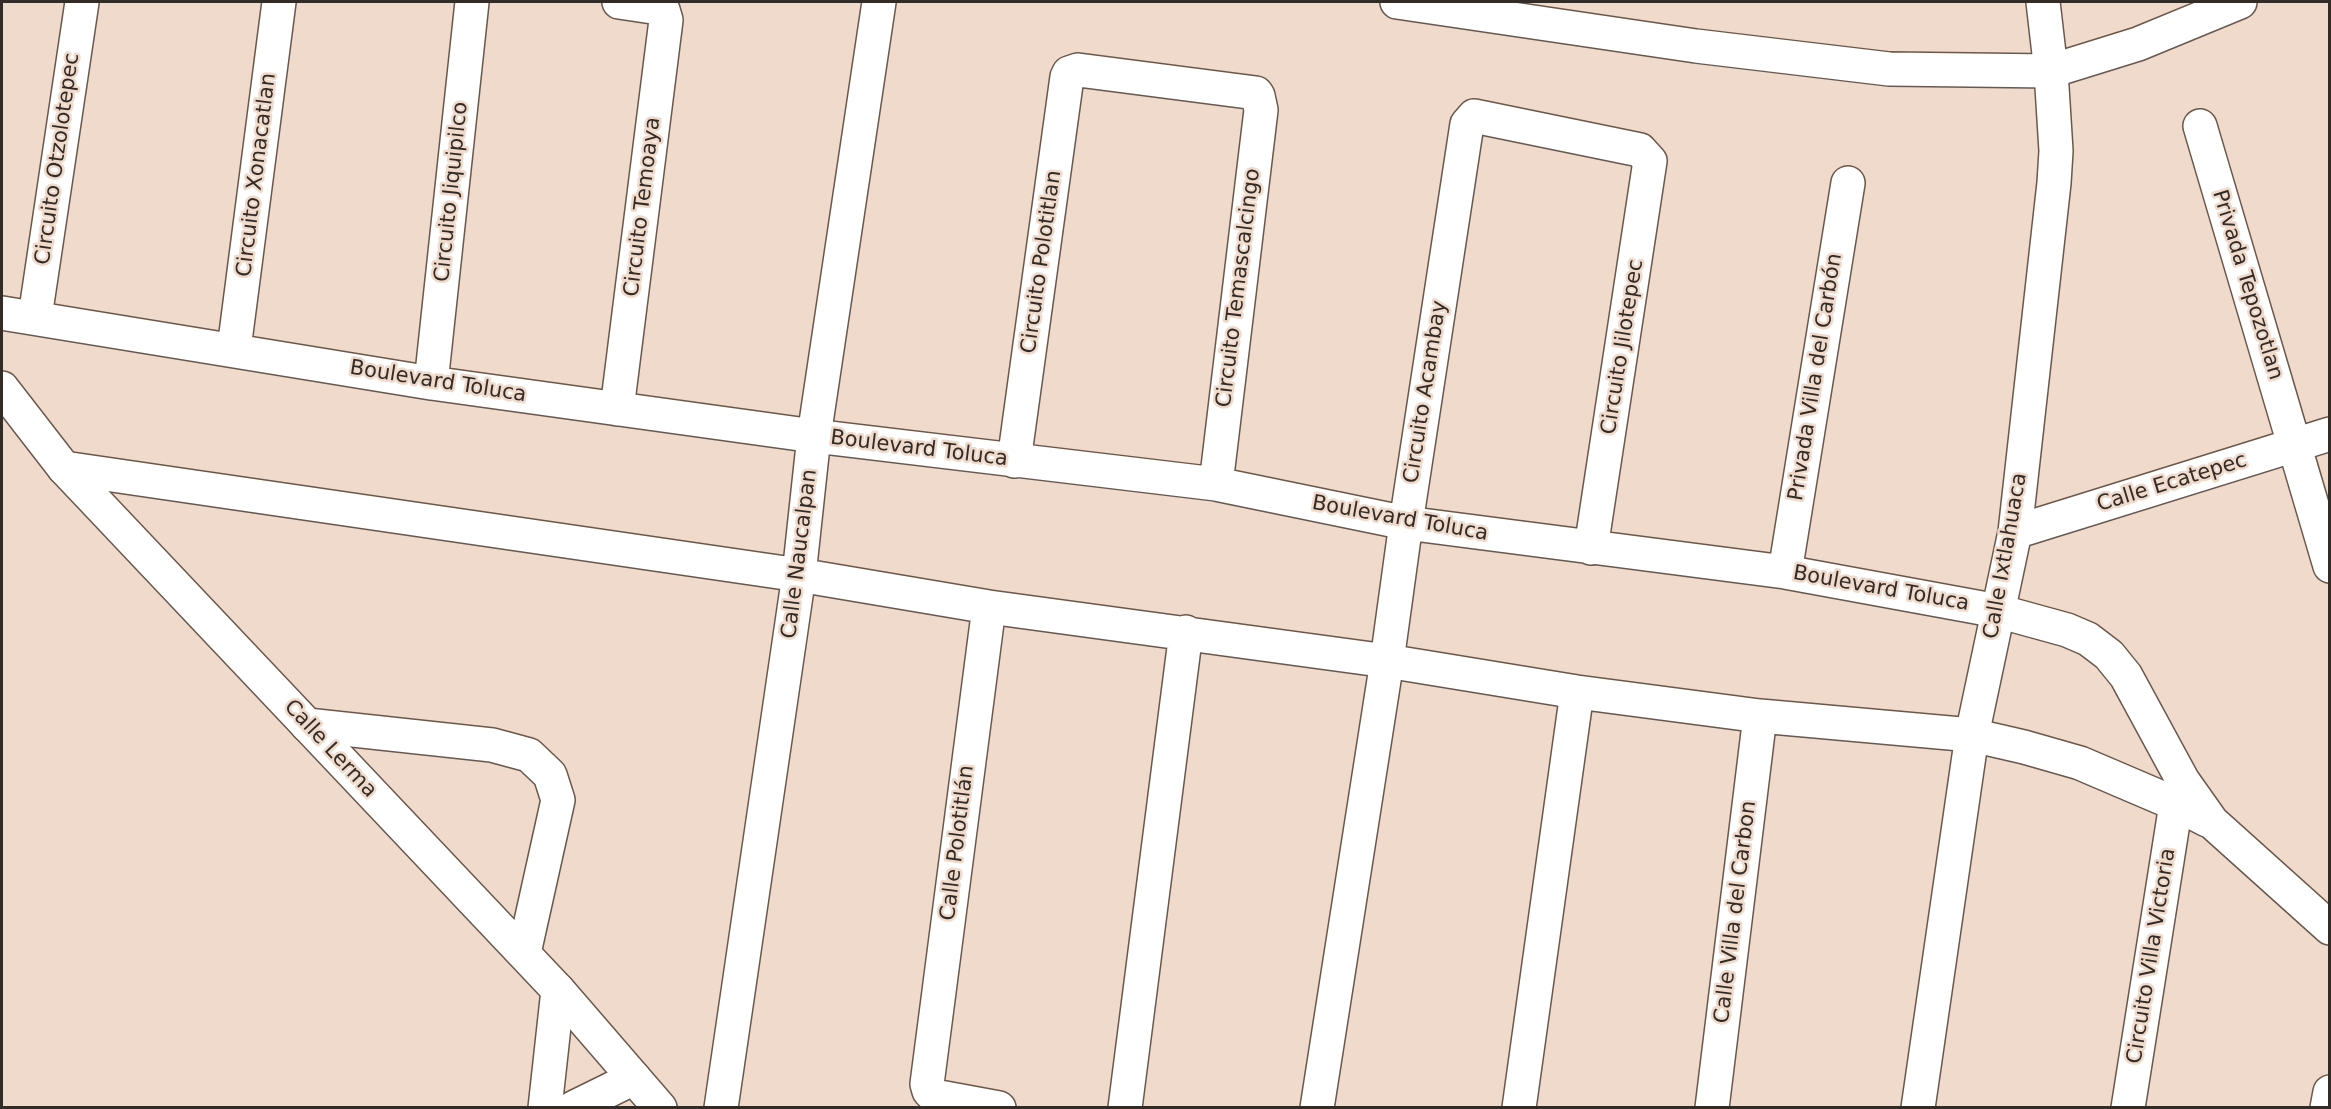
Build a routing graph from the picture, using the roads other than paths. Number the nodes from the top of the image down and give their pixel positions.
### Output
1 (82, 2) edge
2 (279, 2) edge
3 (472, 2) edge
4 (619, 2) edge
5 (879, 2) edge
6 (1397, 2) edge
7 (2043, 2) edge
8 (2240, 2) edge
9 (2051, 71) junction
10 (1256, 93) joint
11 (1467, 124) joint
12 (2200, 126) dead end
13 (1848, 183) dead end
14 (2, 313) edge
15 (35, 318) junction
16 (234, 349) junction
17 (431, 383) junction
18 (2, 388) edge
19 (617, 409) junction
20 (2330, 434) edge
21 (814, 436) junction
22 (2294, 445) junction
23 (1014, 461) junction
24 (64, 468) junction
25 (1216, 484) junction
26 (1406, 523) junction
27 (2014, 532) junction
28 (1592, 548) junction
29 (2330, 566) edge
30 (1785, 572) junction
31 (799, 575) junction
32 (989, 607) junction
33 (1998, 611) junction
34 (1186, 632) junction
35 (1387, 661) junction
36 (1577, 692) junction
37 (1760, 716) junction
38 (307, 725) junction
39 (1972, 735) junction
40 (2180, 792) junction
41 (2330, 927) edge
42 (524, 953) junction
43 (558, 990) junction
44 (634, 1078) junction
45 (2330, 1092) edge
46 (545, 1107) edge
47 (573, 1107) edge
48 (660, 1107) edge
49 (721, 1107) edge
50 (999, 1107) edge
51 (1125, 1107) edge
52 (1317, 1107) edge
53 (1520, 1107) edge
54 (1712, 1107) edge
55 (1918, 1107) edge
56 (2128, 1107) edge
57 (2327, 1107) edge

1 - 15 street, Circuito Otzolotepec
2 - 16 street, Circuito Xonacatlan
3 - 17 street, Circuito Jiquipilco
4 - 19 street, Circuito Temoaya
5 - 21 street, Calle Naucalpan
6 - 9 street
7 - 9 street, Calle Ixtlahuaca
8 - 9 street
9 - 27 street, Calle Ixtlahuaca
10 - 23 street, Circuito Polotitlan
10 - 25 street, Circuito Temascalcingo
11 - 26 street, Circuito Acambay
11 - 28 street, Circuito Jilotepec
12 - 22 street, Privada Tepozotlan
13 - 30 street, Privada Villa del Carbón
14 - 15 street, Boulevard Toluca
15 - 16 street, Boulevard Toluca
16 - 17 street, Boulevard Toluca
17 - 19 street, Boulevard Toluca
18 - 24 street, Calle Lerma
19 - 21 street, Boulevard Toluca
20 - 22 street, Calle Ecatepec
21 - 23 street, Boulevard Toluca
21 - 31 street, Calle Naucalpan
22 - 27 street, Calle Ecatepec
22 - 29 street, Privada Tepozotlan
23 - 25 street, Boulevard Toluca
24 - 31 street
24 - 38 street, Calle Lerma
25 - 26 street, Boulevard Toluca
26 - 28 street, Boulevard Toluca
26 - 35 street, Circuito Acambay
27 - 33 street, Calle Ixtlahuaca
28 - 30 street, Boulevard Toluca
30 - 33 street, Boulevard Toluca
31 - 32 street
31 - 49 street, Calle Naucalpan
32 - 34 street
32 - 50 street, Calle Polotitlán
33 - 39 street, Calle Ixtlahuaca
33 - 40 street, Boulevard Toluca
34 - 35 street
34 - 51 street
35 - 36 street
35 - 52 street, Circuito Acambay
36 - 37 street
36 - 53 street
37 - 39 street
37 - 54 street, Calle Villa del Carbon
38 - 42 street, Calle Lerma
38 - 42 street
39 - 40 street
39 - 55 street, Calle Ixtlahuaca
40 - 41 street, Boulevard Toluca
40 - 56 street, Circuito Villa Victoria
42 - 43 street, Calle Lerma
43 - 44 street, Calle Lerma
43 - 46 street
44 - 47 street
44 - 48 street, Calle Lerma
45 - 57 street

